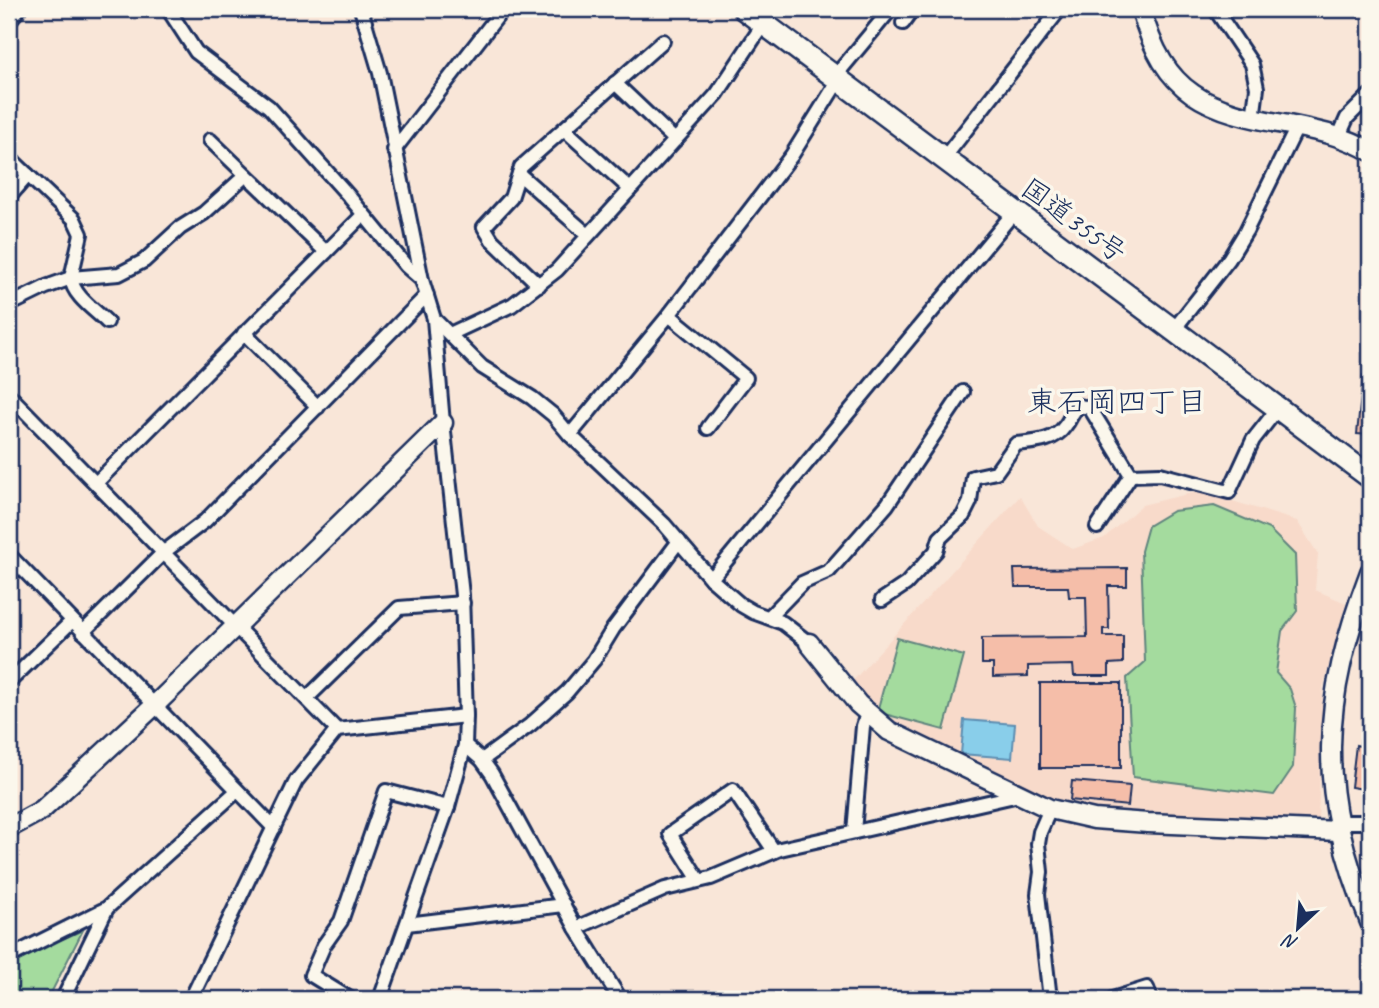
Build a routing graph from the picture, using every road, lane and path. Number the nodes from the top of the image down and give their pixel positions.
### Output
1 (19, 9) edge
2 (168, 9) edge
3 (362, 9) edge
4 (503, 9) edge
5 (744, 9) edge
6 (891, 9) edge
7 (914, 9) edge
8 (1059, 9) edge
9 (1141, 9) edge
10 (1215, 9) edge
11 (9, 21) edge
12 (764, 23) junction
13 (903, 23) dead end
14 (663, 41) dead end
15 (838, 79) junction
16 (615, 83) junction
17 (1370, 94) edge
18 (1253, 119) junction
19 (1297, 127) junction
20 (564, 129) junction
21 (1339, 136) junction
22 (210, 140) dead end
23 (675, 140) junction
24 (394, 150) junction
25 (1370, 151) edge
26 (9, 157) edge
27 (944, 158) junction
28 (519, 174) junction
29 (28, 175) junction
30 (246, 175) junction
31 (630, 189) junction
32 (9, 197) edge
33 (1015, 211) junction
34 (362, 215) junction
35 (588, 235) junction
36 (326, 252) junction
37 (71, 278) junction
38 (422, 280) junction
39 (539, 285) junction
40 (426, 295) junction
41 (9, 305) edge
42 (669, 315) junction
43 (434, 319) junction
44 (107, 322) dead end
45 (1175, 328) junction
46 (244, 333) junction
47 (450, 334) junction
48 (963, 392) dead end
49 (9, 395) edge
50 (318, 407) junction
51 (1279, 407) junction
52 (443, 423) junction
53 (708, 428) dead end
54 (570, 435) junction
55 (1131, 475) junction
56 (1370, 477) edge
57 (96, 483) junction
58 (1097, 527) dead end
59 (679, 541) junction
60 (164, 552) junction
61 (9, 555) edge
62 (1370, 572) edge
63 (711, 579) junction
64 (882, 600) dead end
65 (463, 603) junction
66 (769, 617) junction
67 (72, 621) junction
68 (234, 627) junction
69 (83, 632) junction
70 (809, 643) joint
71 (9, 682) edge
72 (307, 698) junction
73 (154, 706) junction
74 (867, 714) junction
75 (466, 716) junction
76 (337, 730) junction
77 (465, 745) junction
78 (482, 760) junction
79 (237, 791) junction
80 (1019, 796) junction
81 (448, 807) junction
82 (1050, 809) junction
83 (1370, 821) edge
84 (1338, 826) junction
85 (9, 828) edge
86 (274, 828) junction
87 (854, 832) junction
88 (774, 851) junction
89 (699, 880) junction
90 (564, 905) junction
91 (107, 908) junction
92 (1370, 922) edge
93 (407, 924) junction
94 (576, 928) junction
95 (9, 957) edge
96 (63, 999) edge
97 (191, 999) edge
98 (350, 999) edge
99 (380, 999) edge
100 (620, 999) edge
101 (1050, 999) edge
102 (1112, 999) edge
103 (1151, 999) edge

1 - 11 street
2 - 34 street
3 - 24 street
4 - 24 street
5 - 12 highway, 国道355号
6 - 15 street
7 - 13 street
8 - 27 street
9 - 18 street
10 - 18 street
12 - 15 highway, 国道355号
12 - 23 street
14 - 16 street
15 - 27 highway, 国道355号
15 - 42 street
16 - 20 street
16 - 23 street
17 - 21 street
18 - 19 street
19 - 21 street
19 - 45 street
20 - 28 street
20 - 31 street
21 - 25 street
22 - 30 street
23 - 31 street
24 - 38 street
26 - 29 street
27 - 33 highway, 国道355号
28 - 35 street
28 - 39 street
29 - 32 street
29 - 37 street
30 - 36 street
30 - 37 street
31 - 35 street
33 - 45 highway, 国道355号
33 - 63 street
34 - 36 street
34 - 38 street
35 - 39 street
36 - 46 street
37 - 41 street
37 - 44 street
38 - 40 street
39 - 47 street
40 - 43 street
40 - 50 street
42 - 53 street
42 - 54 street
43 - 47 street
43 - 52 street
45 - 51 highway, 国道355号
46 - 50 street
46 - 57 street
47 - 54 street
48 - 66 street
49 - 57 street
50 - 60 street
51 - 55 street
51 - 56 highway, 国道355号
52 - 65 street
52 - 68 street
54 - 59 street
55 - 58 street
55 - 64 street
57 - 60 street
59 - 63 street
59 - 78 street
60 - 68 street
60 - 69 street
61 - 67 street
62 - 84 street
63 - 66 street
65 - 72 street
65 - 75 street
66 - 70 street
67 - 69 street
67 - 71 street
68 - 72 street
68 - 73 street
69 - 73 street
70 - 74 street
72 - 76 street
73 - 79 street
73 - 85 street
74 - 80 street
74 - 87 street
75 - 76 street
75 - 77 street
76 - 86 street
77 - 78 street
77 - 81 street
78 - 90 street
79 - 86 street
79 - 91 street
80 - 82 street
80 - 87 street
81 - 93 street
81 - 98 street
82 - 84 street
82 - 101 street
83 - 84 street
84 - 92 street
86 - 97 street
87 - 88 street
88 - 89 street
88 - 89 street
89 - 94 street
90 - 93 street
90 - 94 street
91 - 95 street
91 - 96 street
93 - 99 street
94 - 100 street
102 - 103 street

